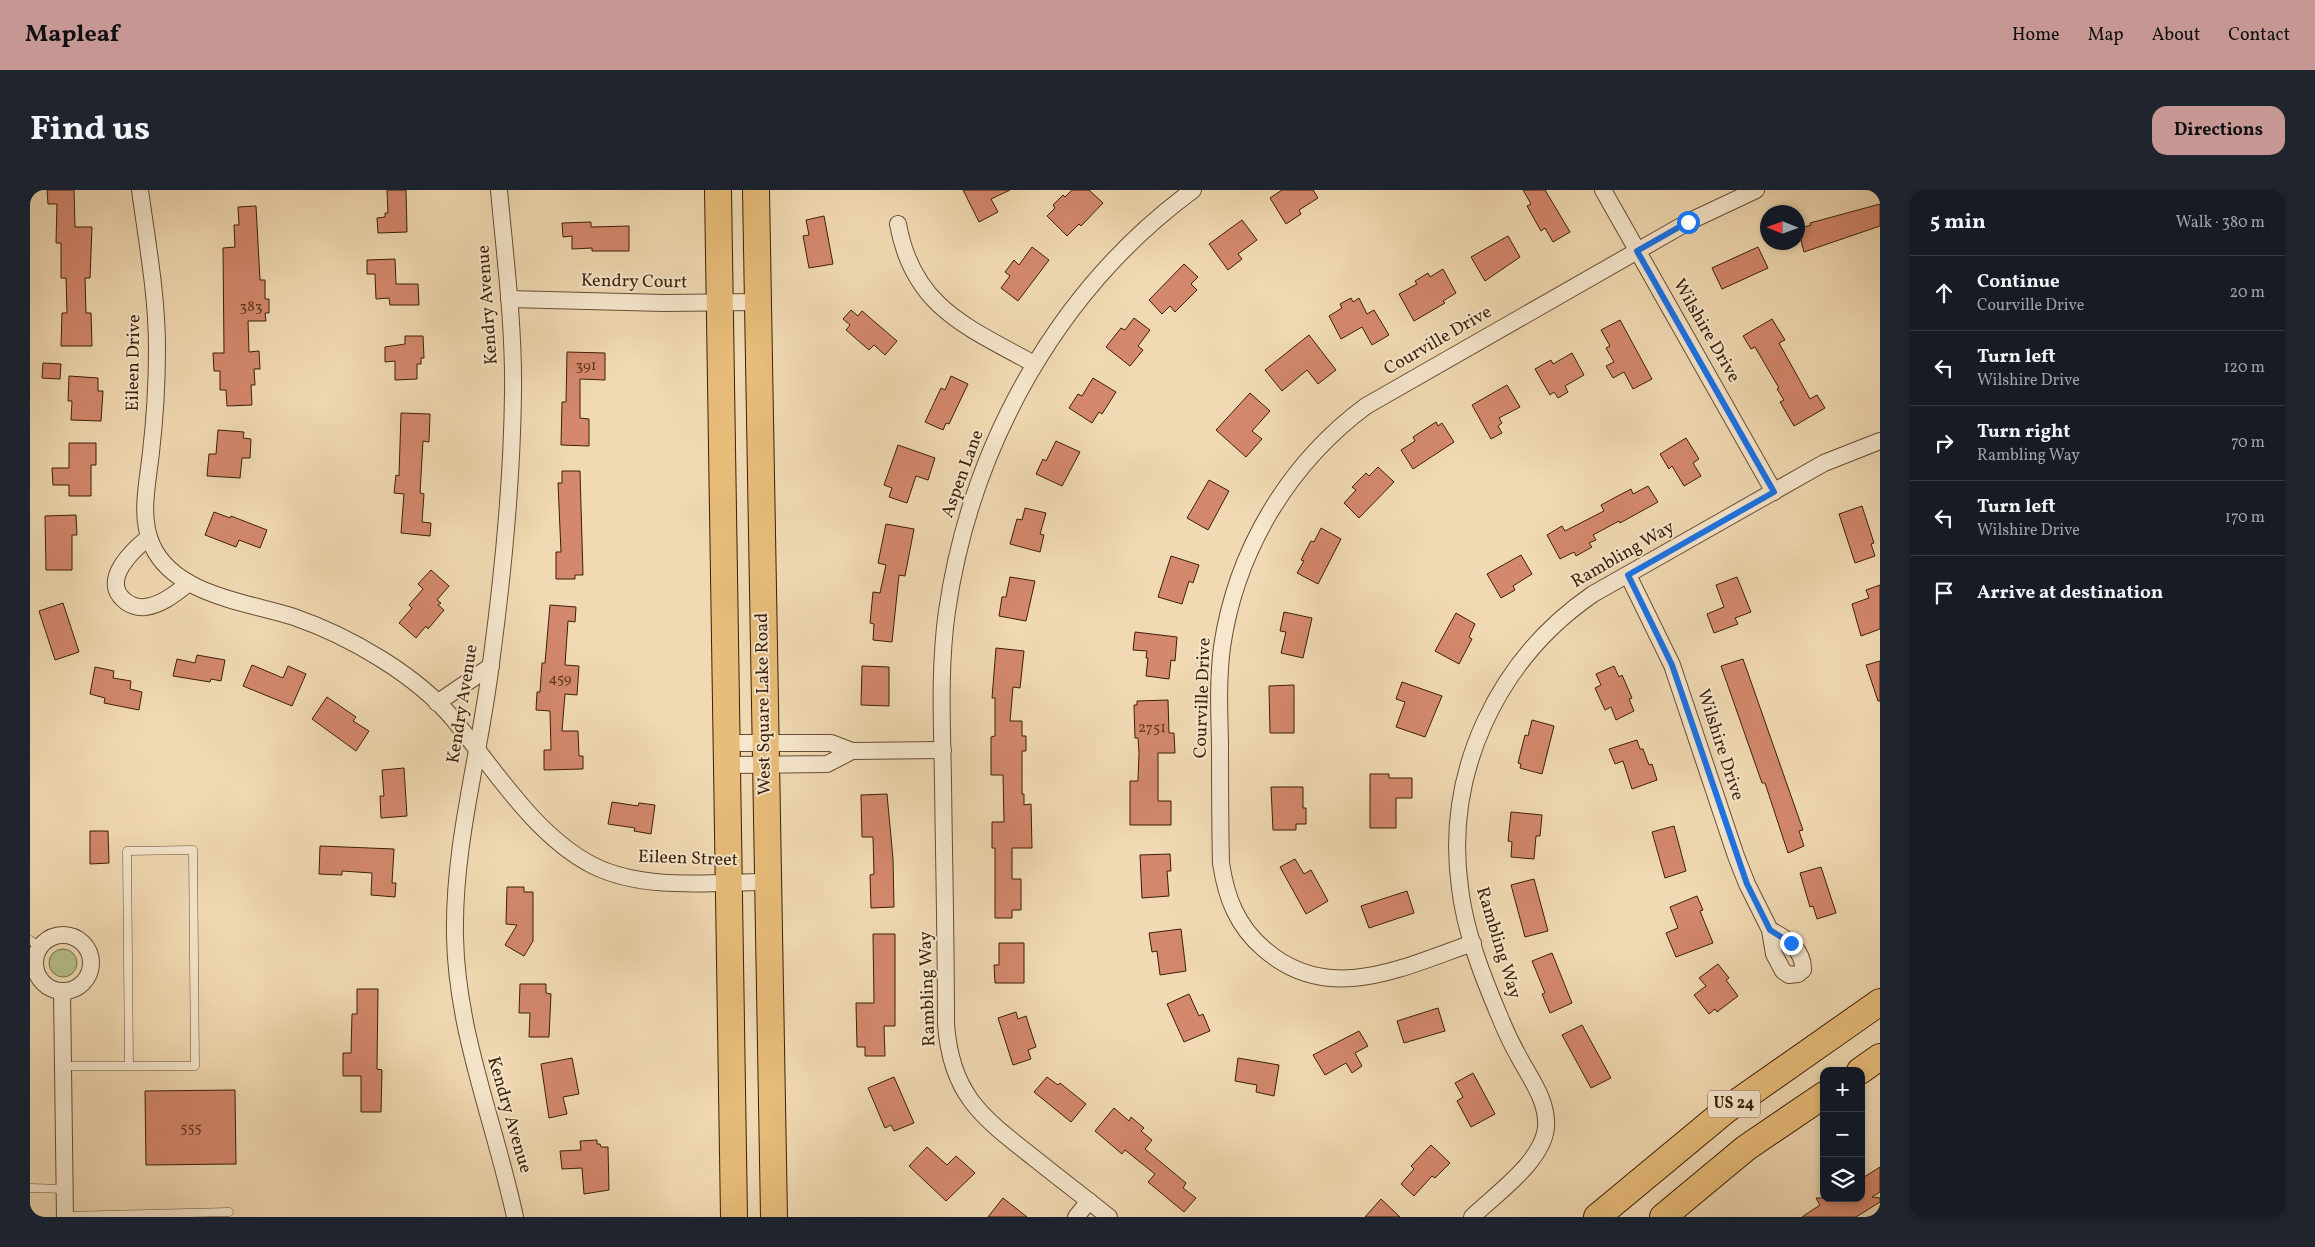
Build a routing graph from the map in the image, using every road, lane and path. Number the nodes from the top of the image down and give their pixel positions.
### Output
1 (140, 190) edge
2 (499, 190) edge
3 (718, 190) edge
4 (756, 190) edge
5 (1192, 190) edge
6 (1603, 190) edge
7 (1756, 190) edge
8 (898, 224) dead end
9 (1637, 251) junction
10 (509, 300) junction
11 (720, 302) junction
12 (758, 302) junction
13 (1034, 364) junction
14 (1880, 441) edge
15 (1774, 492) junction
16 (149, 537) junction
17 (1628, 575) junction
18 (189, 583) junction
19 (491, 666) junction
20 (437, 703) junction
21 (477, 750) junction
22 (942, 750) junction
23 (727, 754) junction
24 (765, 754) junction
25 (730, 882) junction
26 (767, 882) junction
27 (1770, 930) dead end
28 (35, 943) edge
29 (1473, 943) junction
30 (62, 992) junction
31 (1880, 1002) edge
32 (1880, 1057) edge
33 (63, 1066) junction
34 (129, 1066) junction
35 (1865, 1068) edge
36 (1820, 1098) edge
37 (30, 1188) edge
38 (65, 1189) junction
39 (1089, 1201) junction
40 (229, 1212) dead end
41 (65, 1217) edge
42 (515, 1217) edge
43 (734, 1217) edge
44 (774, 1217) edge
45 (1076, 1217) edge
46 (1109, 1217) edge
47 (1472, 1217) edge
48 (1597, 1217) edge
49 (1662, 1217) edge

1 - 16 street, Eileen Drive
2 - 10 street, Kendry Avenue
3 - 11 highway
4 - 12 highway, West Square Lake Road
5 - 13 street, Aspen Lane
6 - 9 street, Wilshire Drive
7 - 9 street, Courville Drive
8 - 13 street
9 - 15 street, Wilshire Drive
9 - 29 street, Courville Drive
10 - 11 street, Kendry Court
10 - 19 street, Kendry Avenue
11 - 12 street, Kendry Court
11 - 23 highway
12 - 24 highway, West Square Lake Road
13 - 22 street, Aspen Lane
14 - 15 street, Rambling Way
15 - 17 street, Rambling Way
16 - 18 street, Eileen Drive
16 - 18 street
17 - 27 street, Wilshire Drive
17 - 29 street, Rambling Way
18 - 20 street, Eileen Drive
19 - 20 street
19 - 21 street, Kendry Avenue
20 - 21 street, Eileen Drive
21 - 25 street, Eileen Street
21 - 42 street, Kendry Avenue
22 - 24 street
22 - 39 street, Rambling Way
23 - 24 street
23 - 25 highway
24 - 26 highway, West Square Lake Road
25 - 26 street, Eileen Street
25 - 43 highway
26 - 44 highway, West Square Lake Road
28 - 30 street
28 - 30 street
29 - 47 street, Rambling Way
30 - 33 street
31 - 48 highway, US 24
32 - 35 highway
33 - 34 lane
33 - 38 street
34 - 34 lane
36 - 49 highway, US 24
37 - 38 lane
38 - 41 street
39 - 45 street
39 - 46 street, Rambling Way
40 - 41 lane

